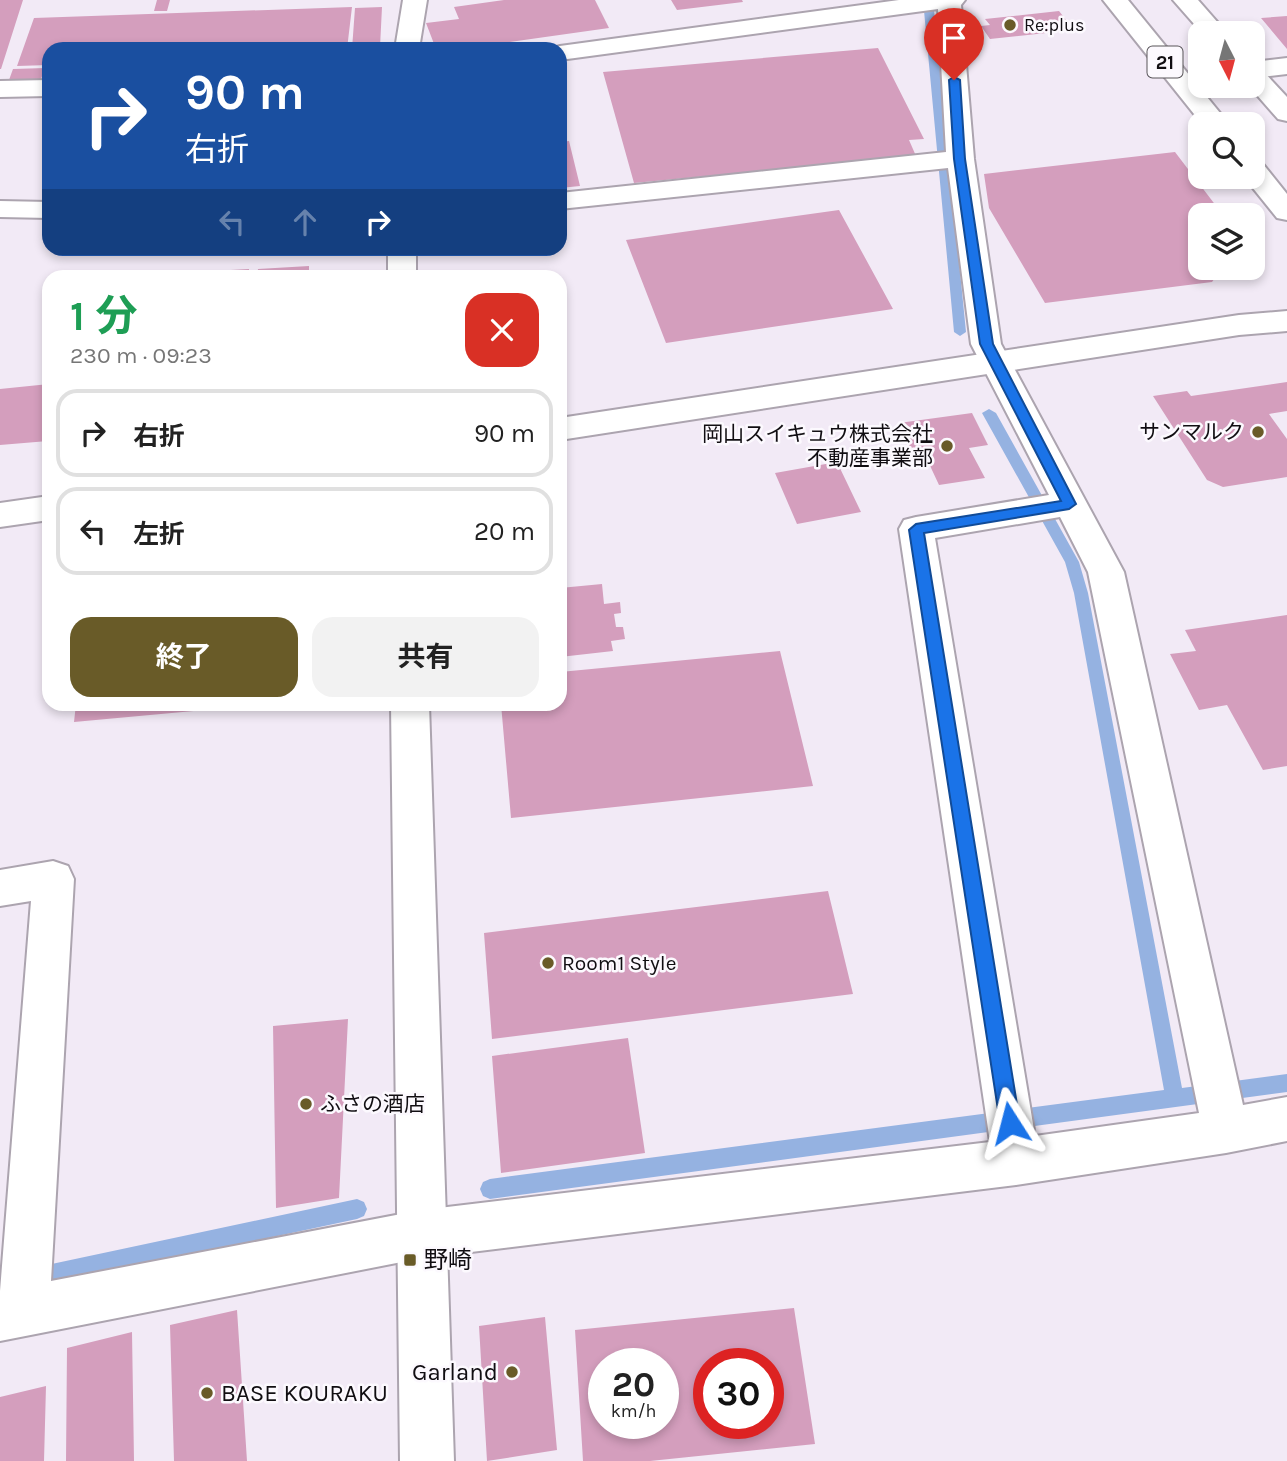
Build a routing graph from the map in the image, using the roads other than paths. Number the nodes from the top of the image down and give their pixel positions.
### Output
1 (415, 0) edge
2 (1115, 0) edge
3 (1185, 0) edge
4 (939, 2) edge
5 (1204, 21) edge
6 (408, 42) edge
7 (567, 52) edge
8 (1287, 66) edge
9 (1265, 70) edge
10 (1265, 86) edge
11 (42, 88) edge
12 (0, 89) edge
13 (1206, 112) edge
14 (1287, 113) edge
15 (948, 160) junction
16 (1265, 185) edge
17 (567, 200) edge
18 (0, 209) edge
19 (42, 210) edge
20 (1287, 212) edge
21 (1279, 318) edge
22 (996, 362) junction
23 (567, 428) edge
24 (1051, 507) junction
25 (42, 509) edge
26 (0, 515) edge
27 (410, 711) edge
28 (0, 888) edge
29 (1221, 1107) junction
30 (1287, 1119) edge
31 (1012, 1136) junction
32 (422, 1234) junction
33 (19, 1297) edge
34 (427, 1461) edge

1 - 6 street
2 - 13 street, 21
3 - 5 street
4 - 7 street
4 - 15 street
8 - 9 street
10 - 14 street
11 - 12 street
15 - 17 street
15 - 22 street
16 - 20 street
18 - 19 street
21 - 22 street
22 - 23 street
22 - 24 street
24 - 29 street
24 - 31 street
25 - 26 street
27 - 32 street
28 - 33 street
29 - 30 street
29 - 31 street
31 - 32 street
32 - 33 street
32 - 34 street

